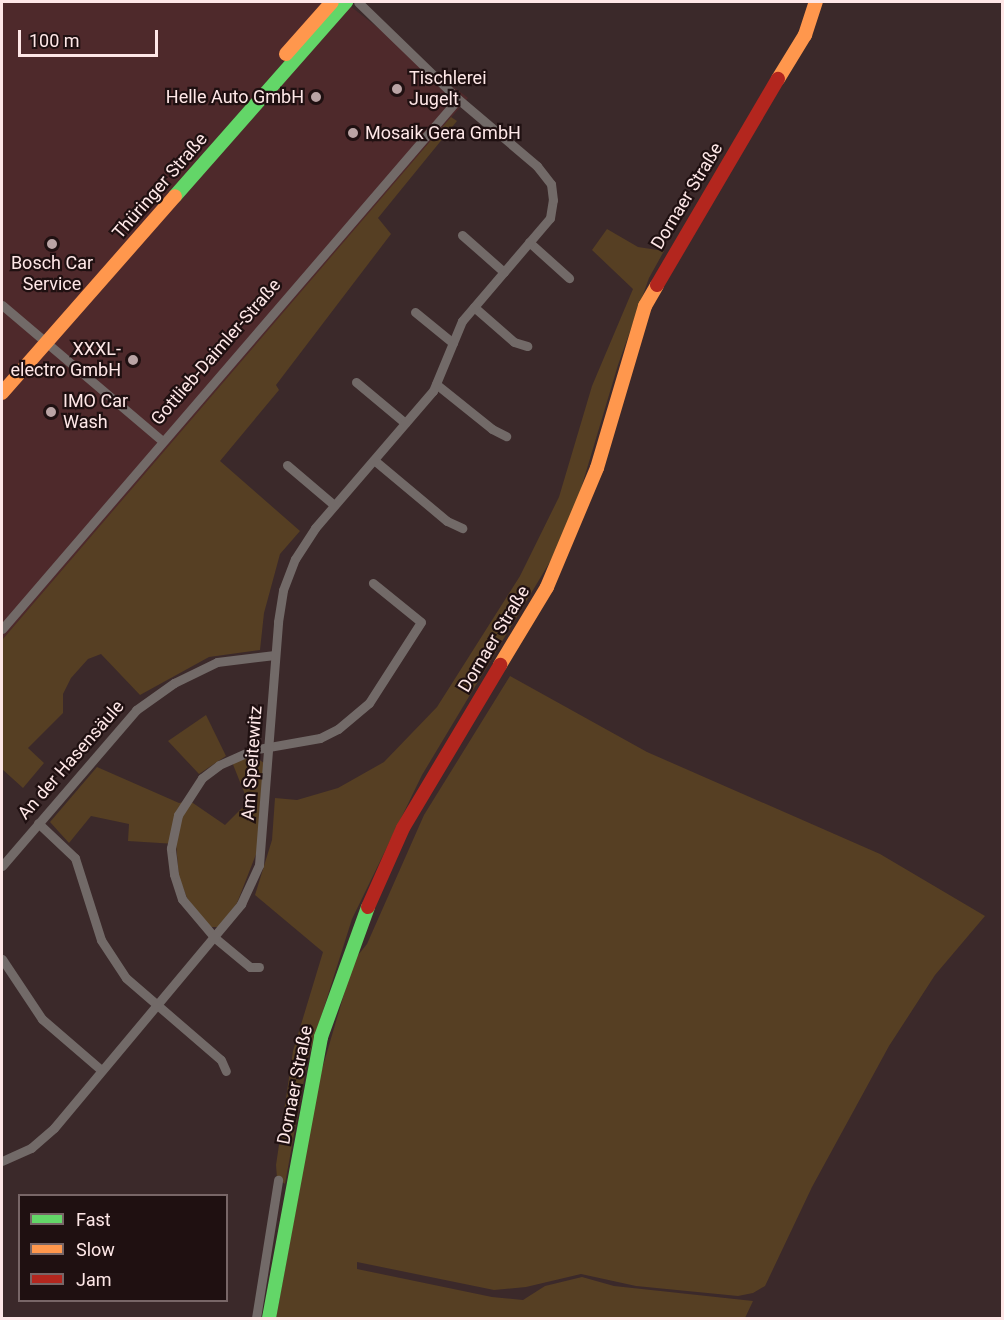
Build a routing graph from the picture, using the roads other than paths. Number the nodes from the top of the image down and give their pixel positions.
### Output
1 (332, 2) edge
2 (346, 2) edge
3 (358, 2) edge
4 (816, 2) edge
5 (458, 99) junction
6 (462, 235) dead end
7 (529, 242) junction
8 (504, 272) junction
9 (569, 278) dead end
10 (2, 305) edge
11 (474, 307) junction
12 (415, 312) dead end
13 (44, 340) junction
14 (453, 344) junction
15 (527, 346) dead end
16 (2, 381) edge
17 (356, 382) dead end
18 (436, 384) junction
19 (2, 393) edge
20 (405, 423) junction
21 (506, 436) dead end
22 (161, 440) junction
23 (374, 460) junction
24 (287, 465) dead end
25 (334, 505) junction
26 (462, 528) dead end
27 (373, 583) dead end
28 (2, 629) edge
29 (275, 655) junction
30 (270, 749) junction
31 (38, 823) junction
32 (2, 866) edge
33 (215, 938) junction
34 (2, 959) edge
35 (259, 967) dead end
36 (156, 1005) junction
37 (101, 1070) junction
38 (226, 1071) dead end
39 (2, 1161) edge
40 (278, 1180) dead end
41 (256, 1318) edge
42 (269, 1318) edge

1 - 13 main road, Thüringer Straße
2 - 13 main road, Thüringer Straße
3 - 5 street, Am Speitewitz
4 - 42 main road, Dornaer Straße
5 - 7 street, Am Speitewitz
5 - 22 street, Gottlieb-Daimler-Straße
6 - 8 street
7 - 8 street, Am Speitewitz
7 - 9 street
8 - 11 street, Am Speitewitz
10 - 13 street
11 - 14 street, Am Speitewitz
11 - 15 street
12 - 14 street
13 - 16 main road, Thüringer Straße
13 - 19 main road, Thüringer Straße
13 - 22 street
14 - 18 street, Am Speitewitz
17 - 20 street
18 - 20 street, Am Speitewitz
18 - 21 street
20 - 23 street, Am Speitewitz
22 - 28 street, Gottlieb-Daimler-Straße
23 - 25 street, Am Speitewitz
23 - 26 street
24 - 25 street
25 - 29 street, Am Speitewitz
27 - 30 street
29 - 30 street, Am Speitewitz
29 - 31 street, An der Hasensäule
30 - 33 street, Am Speitewitz
30 - 33 street
31 - 32 street, An der Hasensäule
31 - 36 street
33 - 35 street
33 - 36 street, Am Speitewitz
34 - 37 street
36 - 37 street, Am Speitewitz
36 - 38 street
37 - 39 street, Am Speitewitz
40 - 41 street

